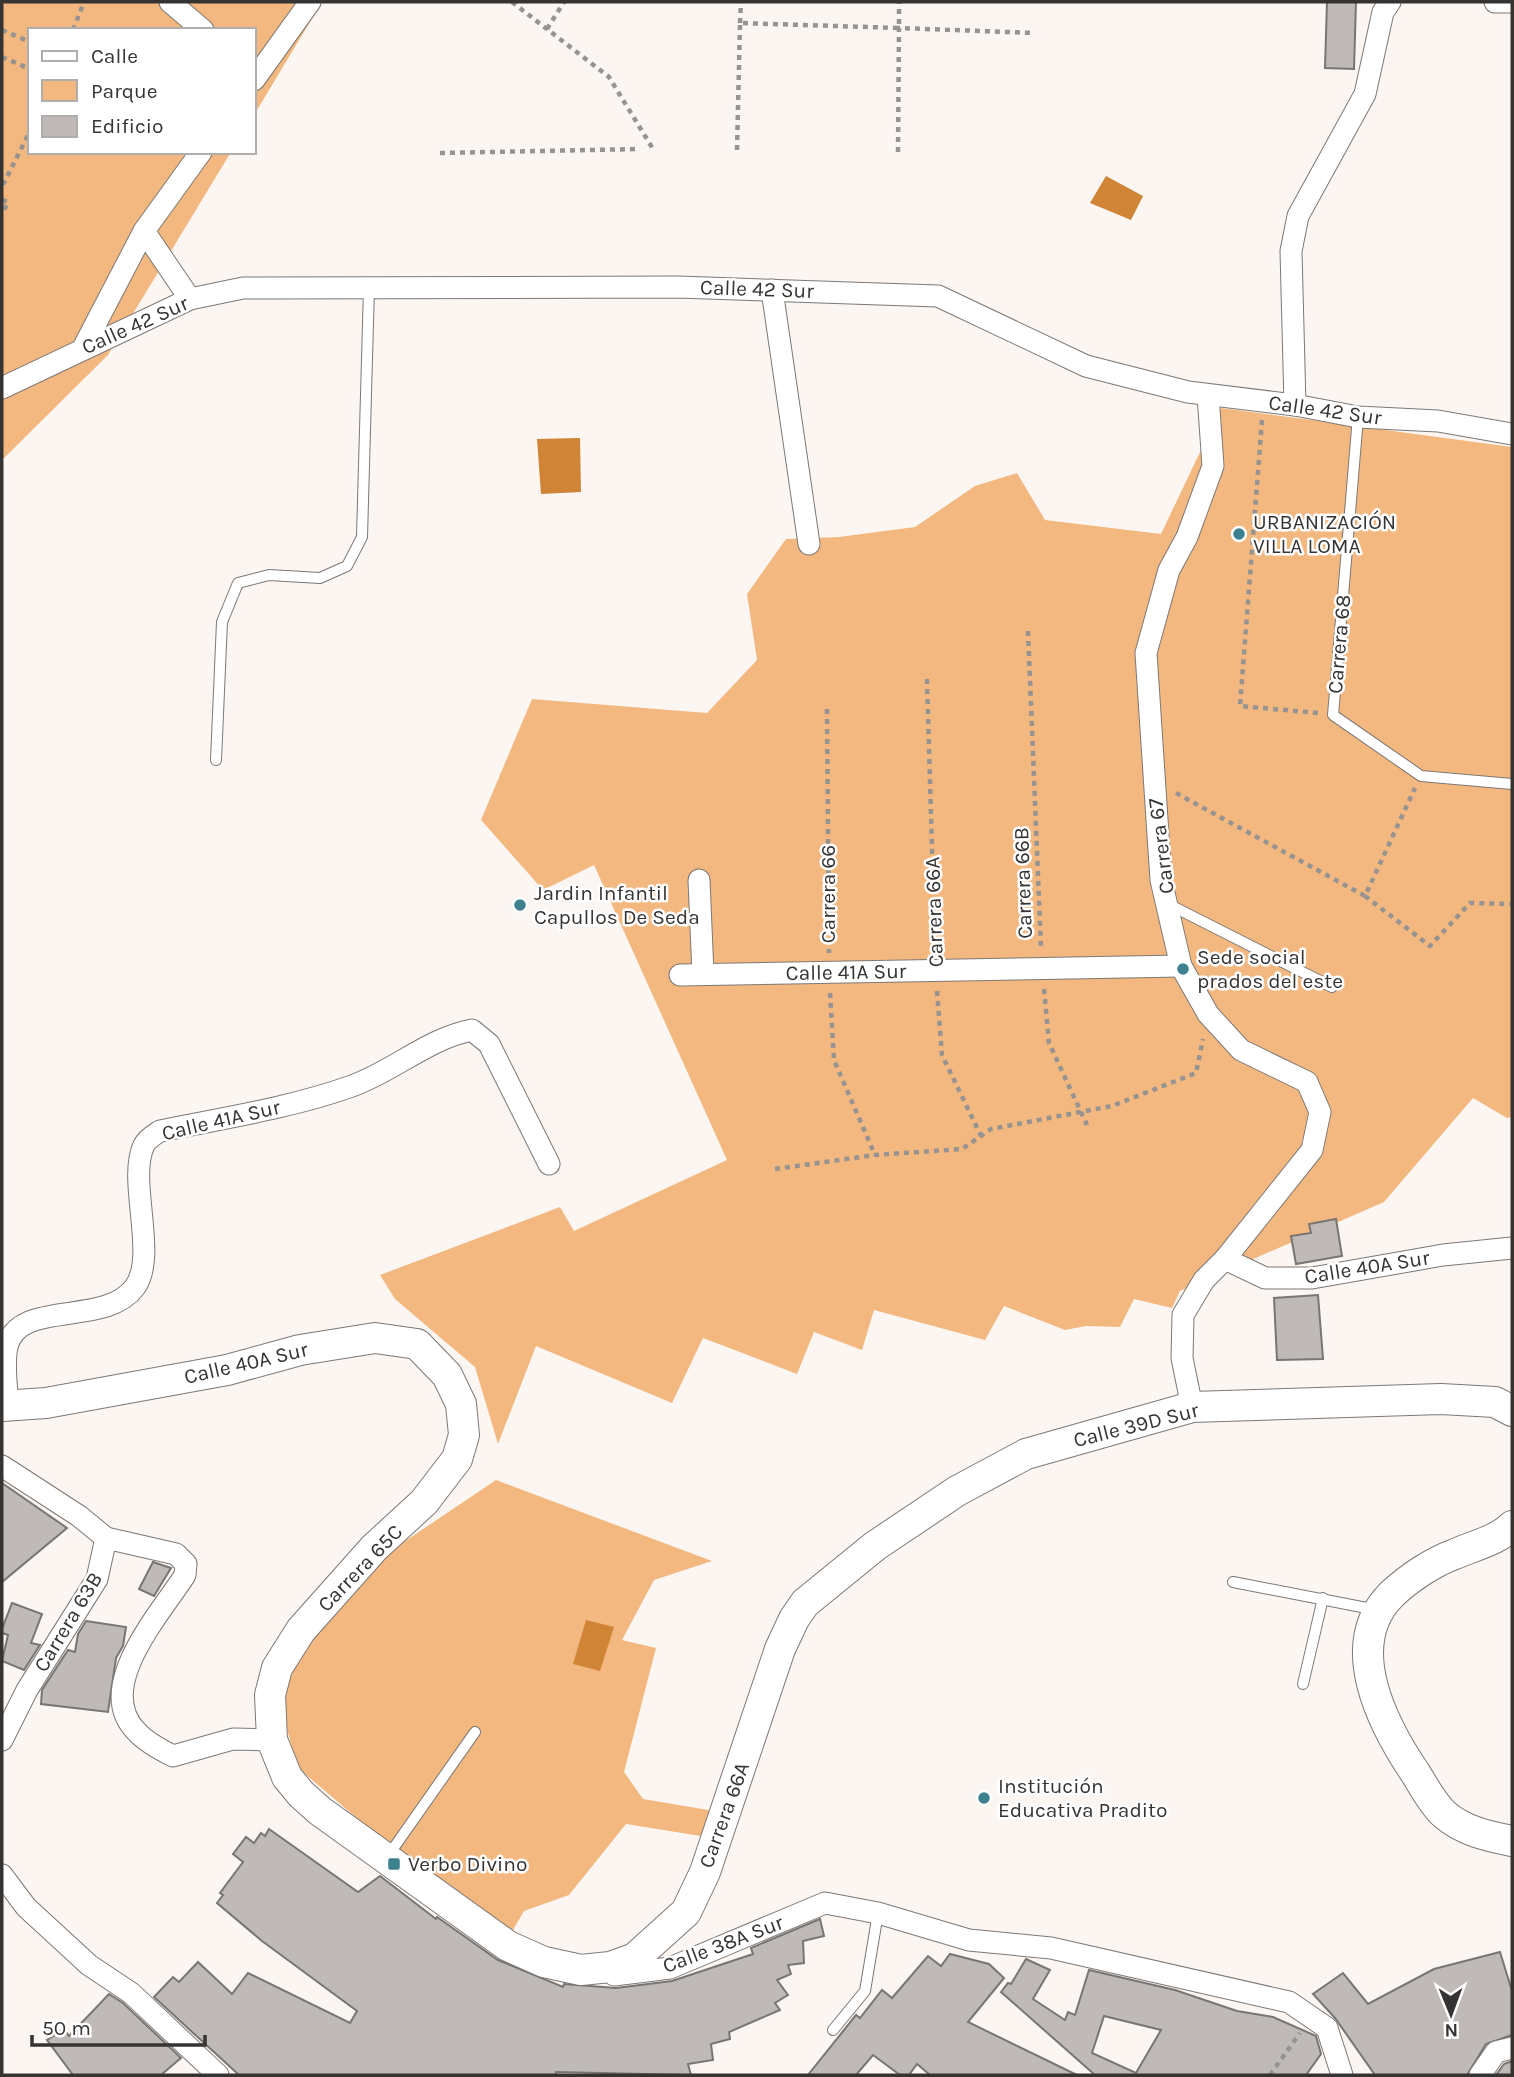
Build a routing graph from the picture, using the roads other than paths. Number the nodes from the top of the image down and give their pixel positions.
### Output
1 (170, 2) edge
2 (310, 2) edge
3 (1390, 2) edge
4 (1495, 2) edge
5 (1512, 2) edge
6 (201, 28) edge
7 (256, 75) edge
8 (200, 154) edge
9 (144, 231) junction
10 (369, 288) junction
11 (772, 290) junction
12 (190, 299) junction
13 (83, 348) junction
14 (2, 388) edge
15 (1208, 395) junction
16 (1295, 405) junction
17 (1358, 417) junction
18 (1512, 434) edge
19 (809, 544) dead end
20 (216, 760) dead end
21 (1512, 784) edge
22 (699, 880) dead end
23 (1168, 904) junction
24 (1181, 966) junction
25 (703, 974) junction
26 (680, 975) dead end
27 (1332, 988) dead end
28 (549, 1164) dead end
29 (1512, 1248) edge
30 (1225, 1259) junction
31 (461, 1404) joint
32 (5, 1406) edge
33 (1192, 1407) junction
34 (1512, 1411) edge
35 (2, 1466) edge
36 (1512, 1526) edge
37 (106, 1538) junction
38 (1233, 1582) dead end
39 (1323, 1598) junction
40 (805, 1603) joint
41 (1379, 1611) junction
42 (1303, 1684) dead end
43 (475, 1732) dead end
44 (2, 1740) edge
45 (272, 1740) junction
46 (1512, 1841) edge
47 (387, 1858) junction
48 (2, 1875) edge
49 (878, 1913) junction
50 (581, 1970) junction
51 (833, 2030) dead end
52 (1512, 2048) edge
53 (218, 2075) edge
54 (1342, 2075) edge
55 (1480, 2075) edge

1 - 6 street
2 - 7 street
3 - 16 street
4 - 5 street
8 - 9 street
9 - 12 street
9 - 13 street
10 - 11 street, Calle 42 Sur
10 - 12 street, Calle 42 Sur
10 - 20 lane
11 - 15 street, Calle 42 Sur
11 - 19 street
12 - 13 street, Calle 42 Sur
13 - 14 street, Calle 42 Sur
15 - 16 street, Calle 42 Sur
15 - 23 street, Carrera 67
16 - 17 street, Calle 42 Sur
17 - 18 street, Calle 42 Sur
17 - 21 lane, Carrera 68
22 - 25 street
23 - 24 street, Carrera 67
23 - 27 lane
24 - 25 street, Calle 41A Sur
24 - 30 street, Carrera 67
25 - 26 street, Calle 41A Sur
28 - 32 street, Calle 41A Sur
29 - 30 street, Calle 40A Sur
30 - 33 street, Carrera 67
31 - 32 main road, Calle 40A Sur
31 - 45 main road, Carrera 65C
33 - 34 main road, Calle 39D Sur
33 - 40 main road, Calle 39D Sur
35 - 37 street
36 - 41 main road
37 - 44 street, Carrera 63B
37 - 45 street
38 - 39 lane
39 - 41 lane
39 - 42 lane
40 - 50 main road, Carrera 66A
41 - 46 main road
43 - 47 lane
45 - 47 main road, Calle 38A Sur
47 - 50 main road, Calle 38A Sur
48 - 53 street
49 - 50 street, Calle 38A Sur
49 - 51 lane
49 - 54 street, Calle 38A Sur
52 - 55 street

